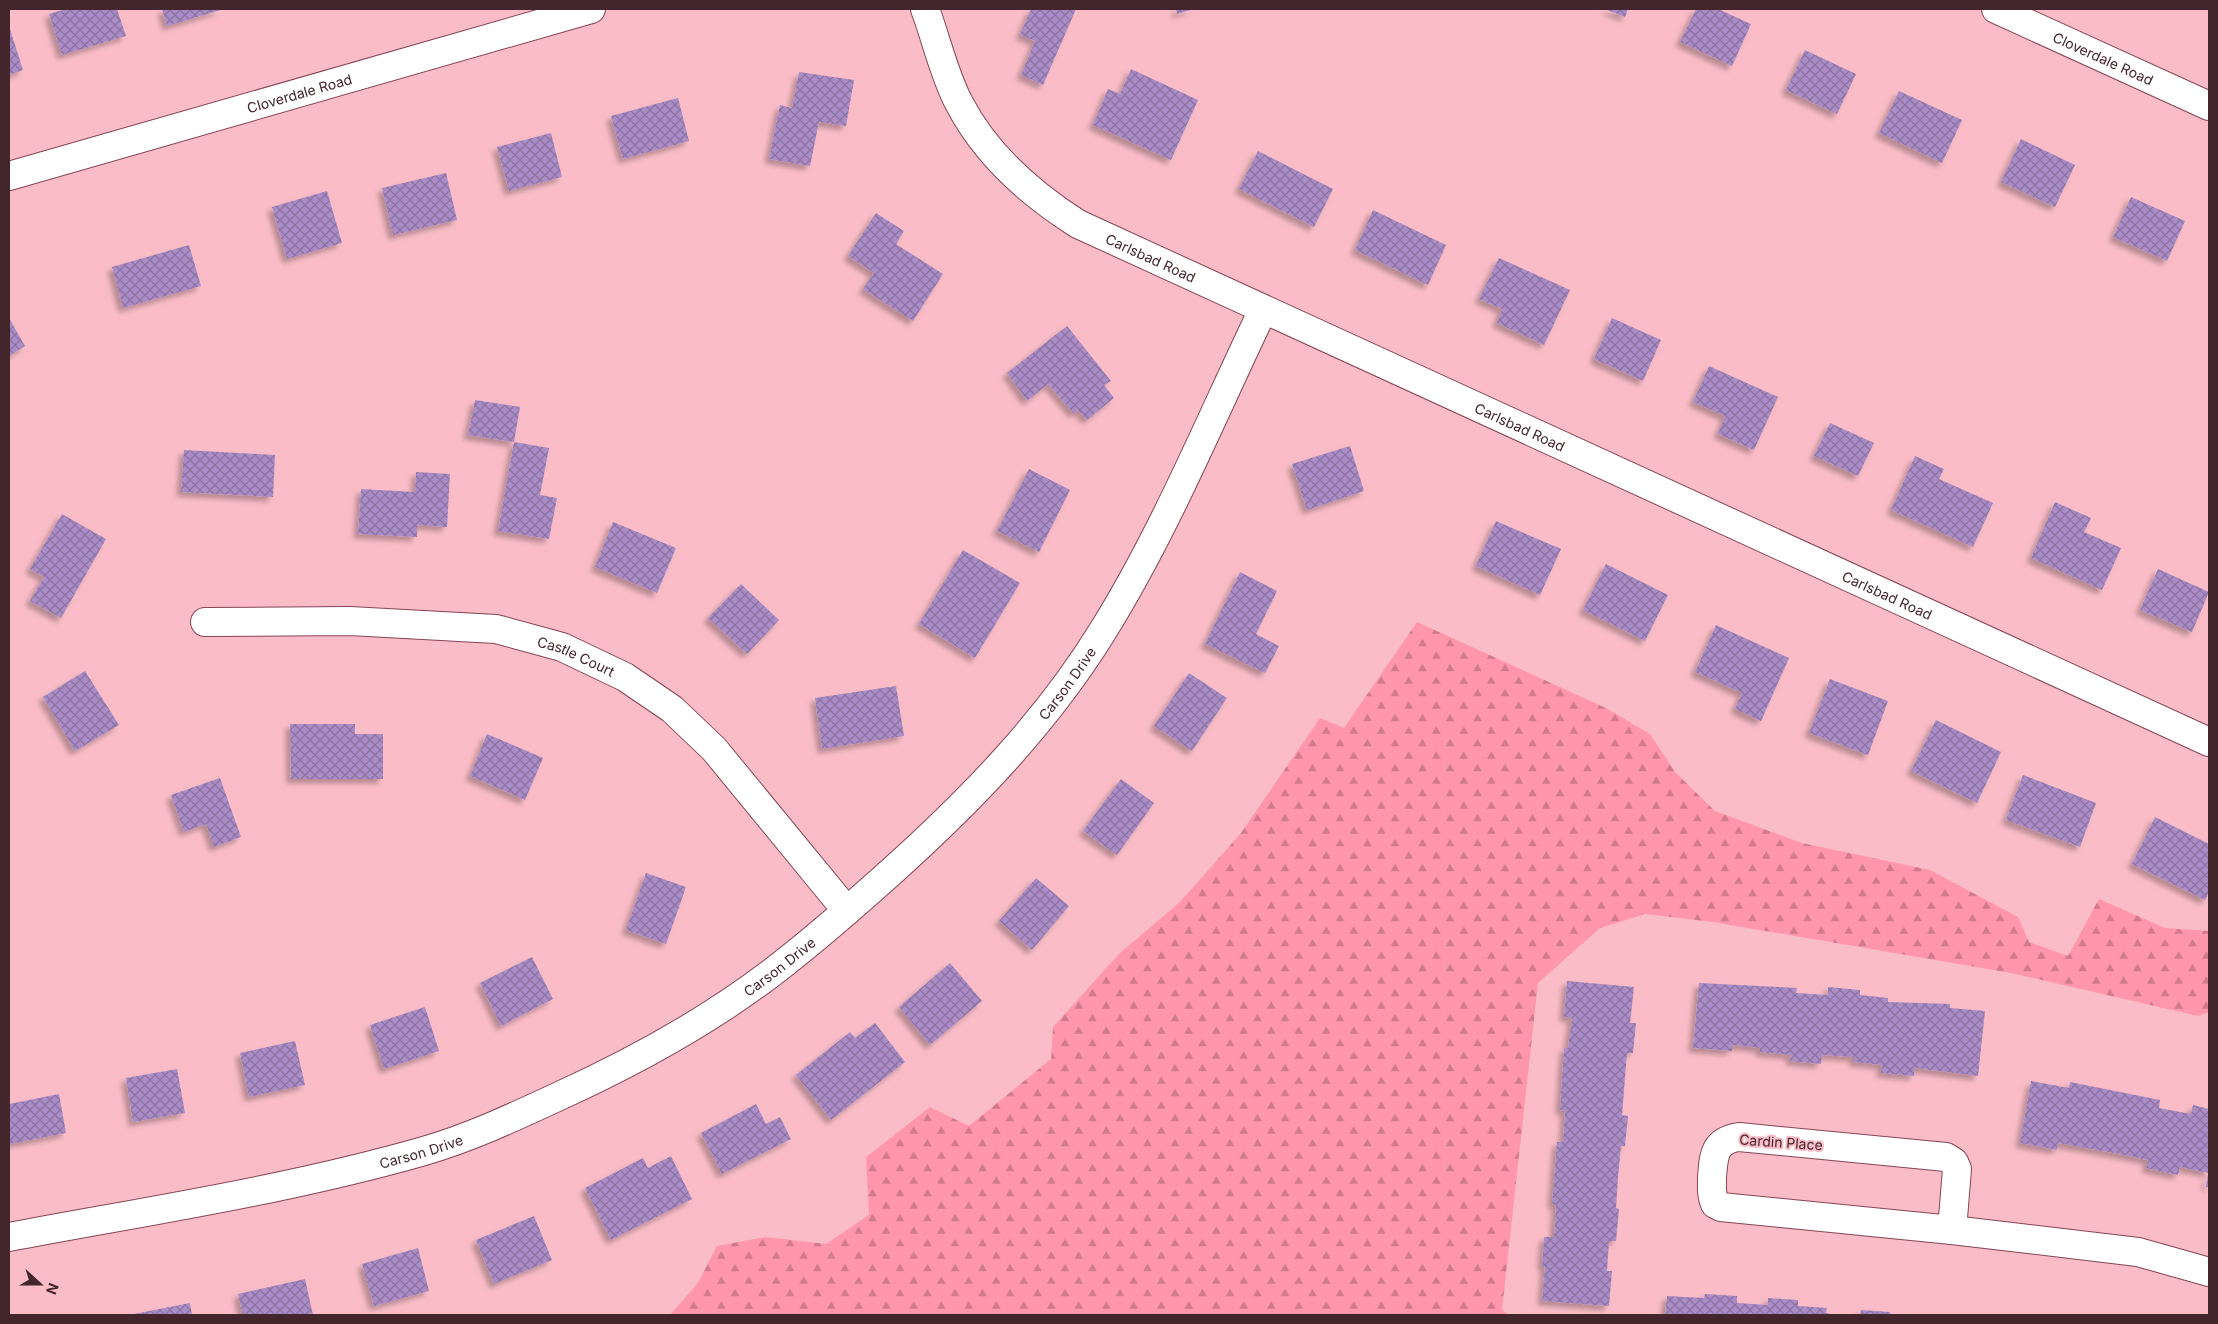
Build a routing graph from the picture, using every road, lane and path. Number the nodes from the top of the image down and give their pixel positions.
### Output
1 (591, 9) edge
2 (925, 9) edge
3 (1996, 9) edge
4 (2209, 106) edge
5 (9, 176) edge
6 (1263, 310) junction
7 (205, 622) dead end
8 (2209, 742) edge
9 (847, 911) junction
10 (1952, 1230) junction
11 (9, 1237) edge
12 (2209, 1272) edge

1 - 5 street, Cloverdale Road
2 - 6 street, Carlsbad Road
3 - 4 street, Cloverdale Road
6 - 8 street, Carlsbad Road
6 - 9 street, Carson Drive
7 - 9 street, Castle Court
9 - 11 street, Carson Drive
10 - 10 street, Cardin Place
10 - 12 street, Cardin Place

